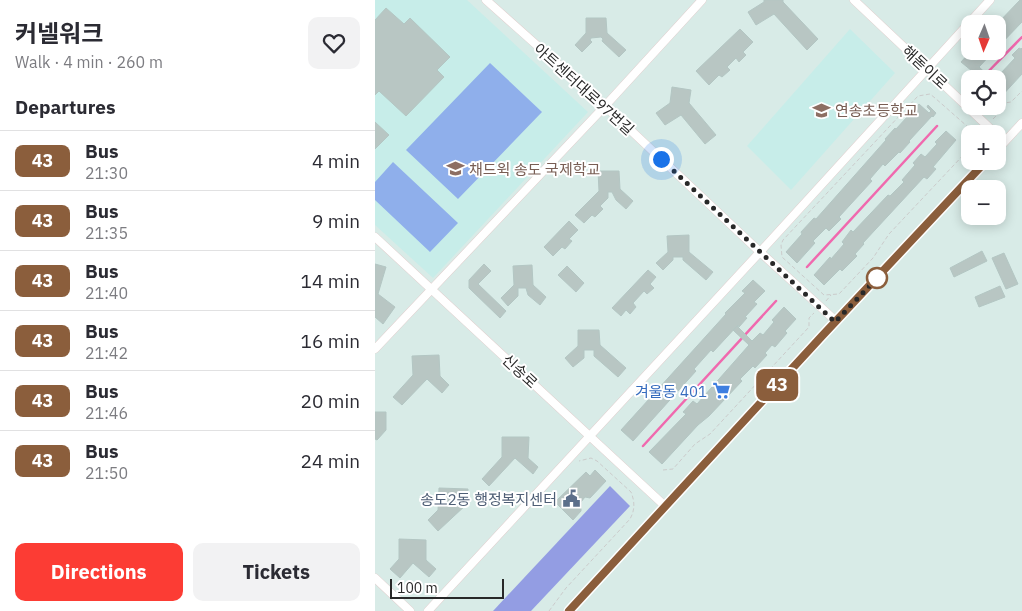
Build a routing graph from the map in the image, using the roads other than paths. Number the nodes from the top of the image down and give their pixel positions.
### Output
1 (486, 0) edge
2 (702, 0) edge
3 (854, 0) edge
4 (990, 0) edge
5 (927, 68) junction
6 (605, 106) junction
7 (1022, 123) edge
8 (987, 125) edge
9 (1006, 141) edge
10 (979, 170) edge
11 (375, 238) edge
12 (759, 252) junction
13 (432, 290) junction
14 (835, 322) junction
15 (375, 349) edge
16 (589, 435) junction
17 (665, 506) junction
18 (376, 582) edge
19 (410, 611) edge
20 (428, 611) edge
21 (569, 611) edge

1 - 6 street, 아트센터대로97번길
2 - 6 street
3 - 5 street, 해돋이로
4 - 5 street
5 - 8 street, 해돋이로
5 - 12 street
6 - 12 street, 아트센터대로97번길
6 - 13 street
7 - 9 street
10 - 14 street
11 - 13 street, 신송로
12 - 14 street, 아트센터대로97번길
12 - 16 street
13 - 15 street
13 - 16 street, 신송로
14 - 17 street
16 - 17 street, 신송로
16 - 20 street
17 - 21 street
18 - 19 street

